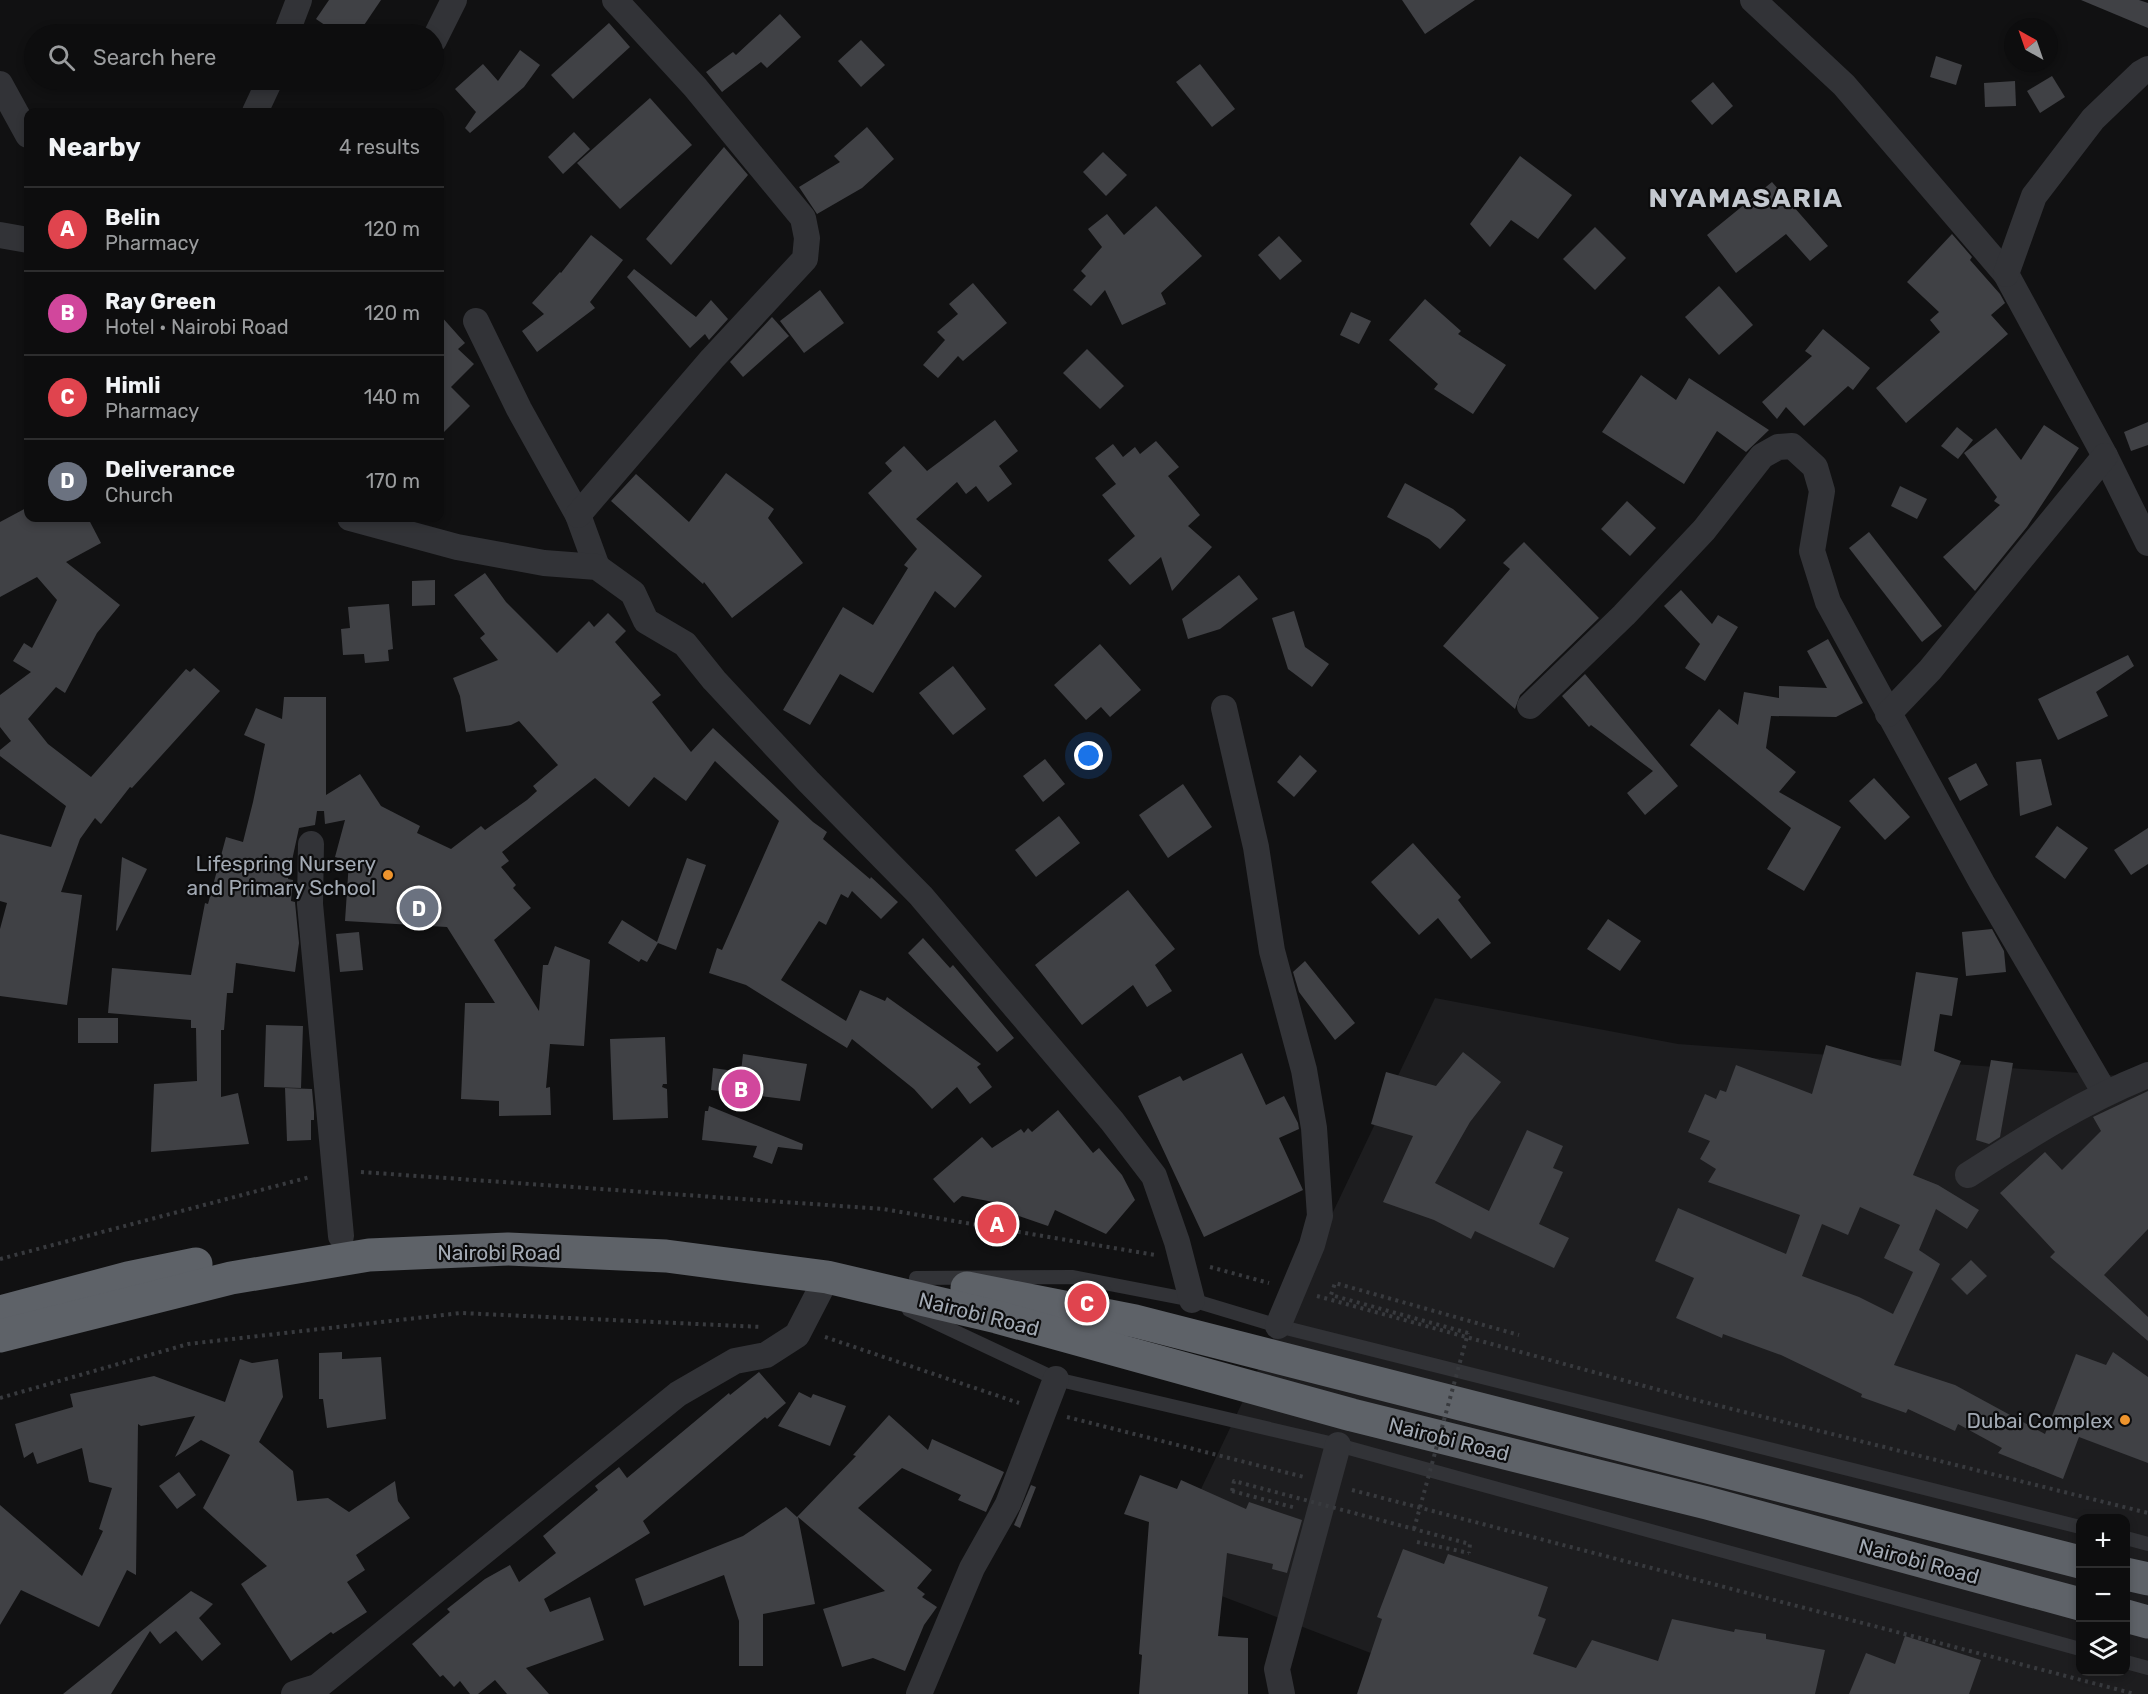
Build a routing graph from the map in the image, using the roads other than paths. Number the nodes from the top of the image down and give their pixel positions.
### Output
1 (299, 0) edge
2 (454, 0) edge
3 (615, 0) edge
4 (1753, 0) edge
5 (290, 24) edge
6 (442, 24) edge
7 (2148, 69) edge
8 (0, 84) edge
9 (265, 90) edge
10 (257, 108) edge
11 (24, 128) edge
12 (0, 236) edge
13 (24, 239) edge
14 (2006, 274) junction
15 (476, 321) dead end
16 (2105, 456) junction
17 (578, 515) junction
18 (365, 522) edge
19 (2148, 543) edge
20 (597, 567) junction
21 (1530, 706) dead end
22 (1224, 708) dead end
23 (1888, 714) junction
24 (311, 844) dead end
25 (2148, 1075) edge
26 (2104, 1093) junction
27 (1968, 1175) dead end
28 (341, 1236) junction
29 (916, 1278) junction
30 (842, 1281) junction
31 (1192, 1300) junction
32 (0, 1312) edge
33 (1278, 1326) junction
34 (0, 1336) edge
35 (1056, 1379) junction
36 (1338, 1444) junction
37 (2076, 1526) edge
38 (2130, 1539) edge
39 (2148, 1544) edge
40 (2076, 1561) edge
41 (2130, 1575) edge
42 (2148, 1579) edge
43 (2076, 1603) edge
44 (2130, 1617) edge
45 (2148, 1622) edge
46 (2076, 1648) edge
47 (2130, 1663) edge
48 (2148, 1668) edge
49 (294, 1694) edge
50 (919, 1694) edge
51 (1282, 1694) edge

1 - 5 street
2 - 6 street
3 - 17 street
4 - 14 street
7 - 14 street
8 - 11 street
9 - 10 street
12 - 13 street
14 - 16 street
15 - 17 street
16 - 19 street
16 - 23 street
17 - 20 street
18 - 20 street
20 - 31 street
21 - 23 street
22 - 33 street
23 - 26 street
24 - 28 street
25 - 26 street
26 - 27 street
28 - 29 highway, Nairobi Road
28 - 32 highway, Nairobi Road
29 - 31 lane
29 - 40 highway, Nairobi Road
30 - 34 highway, Nairobi Road
30 - 35 lane
30 - 43 highway, Nairobi Road
30 - 49 street
31 - 33 lane
33 - 37 lane
35 - 36 lane
35 - 50 street
36 - 46 lane
36 - 51 street
38 - 39 lane
41 - 42 highway
44 - 45 highway
47 - 48 lane

